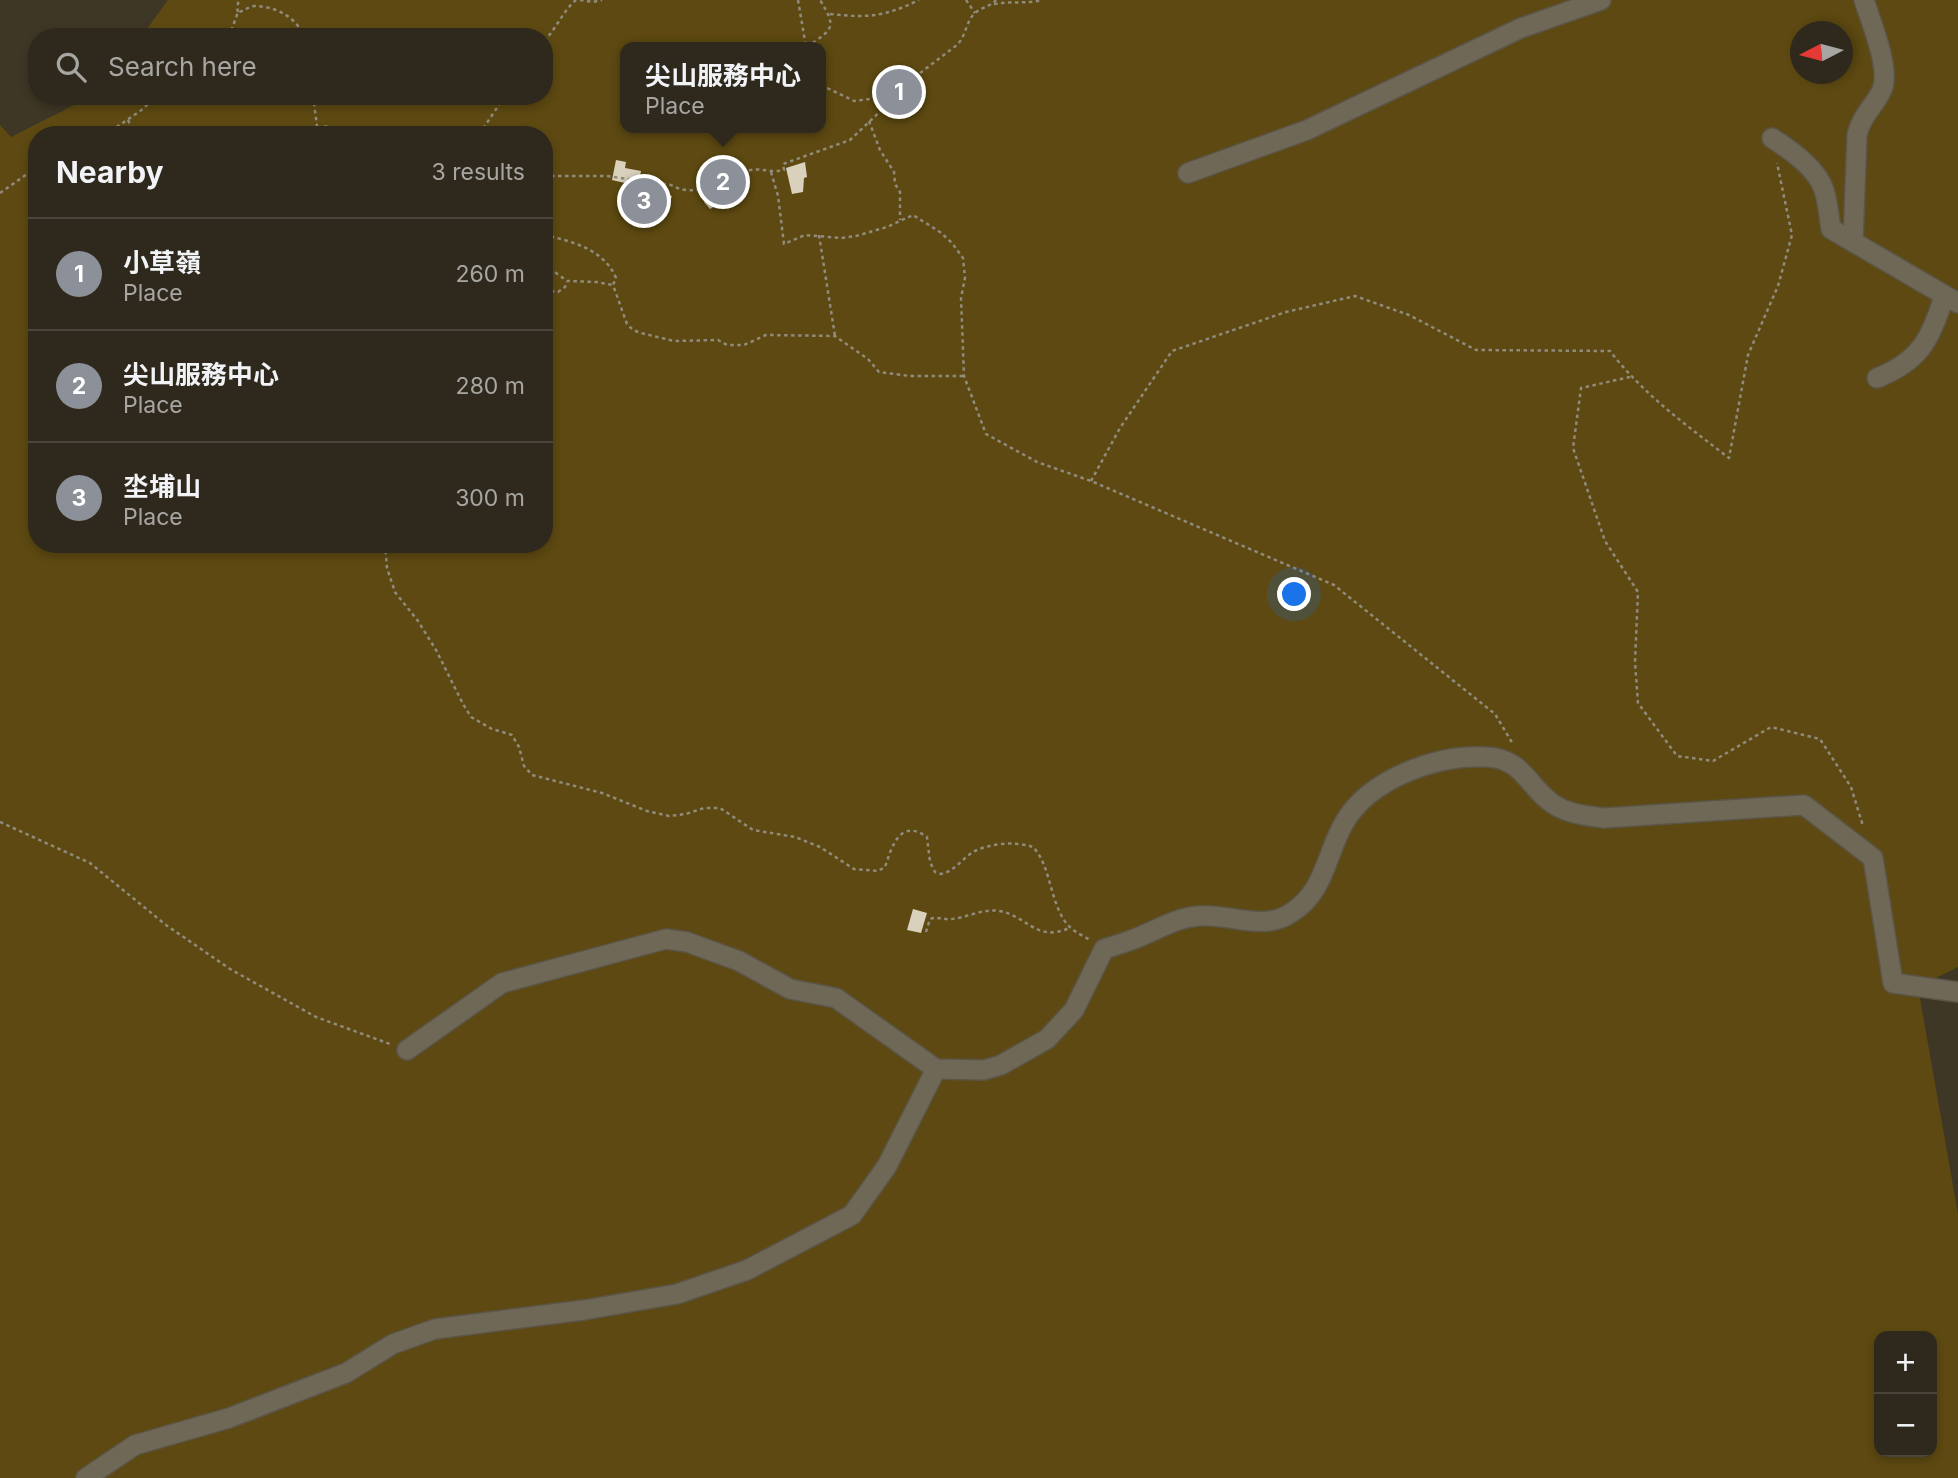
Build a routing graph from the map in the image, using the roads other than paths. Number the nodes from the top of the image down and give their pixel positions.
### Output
1 (1601, 0) edge
2 (1864, 0) edge
3 (1772, 138) road end
4 (1188, 173) dead end
5 (1853, 242) junction
6 (1951, 300) edge
7 (1877, 378) dead end
8 (1958, 992) edge
9 (407, 1050) road end
10 (936, 1069) junction
11 (86, 1478) edge

1 - 4 lane
2 - 5 lane
3 - 5 lane
5 - 6 lane
6 - 7 lane
8 - 10 lane
9 - 10 lane
10 - 11 lane

